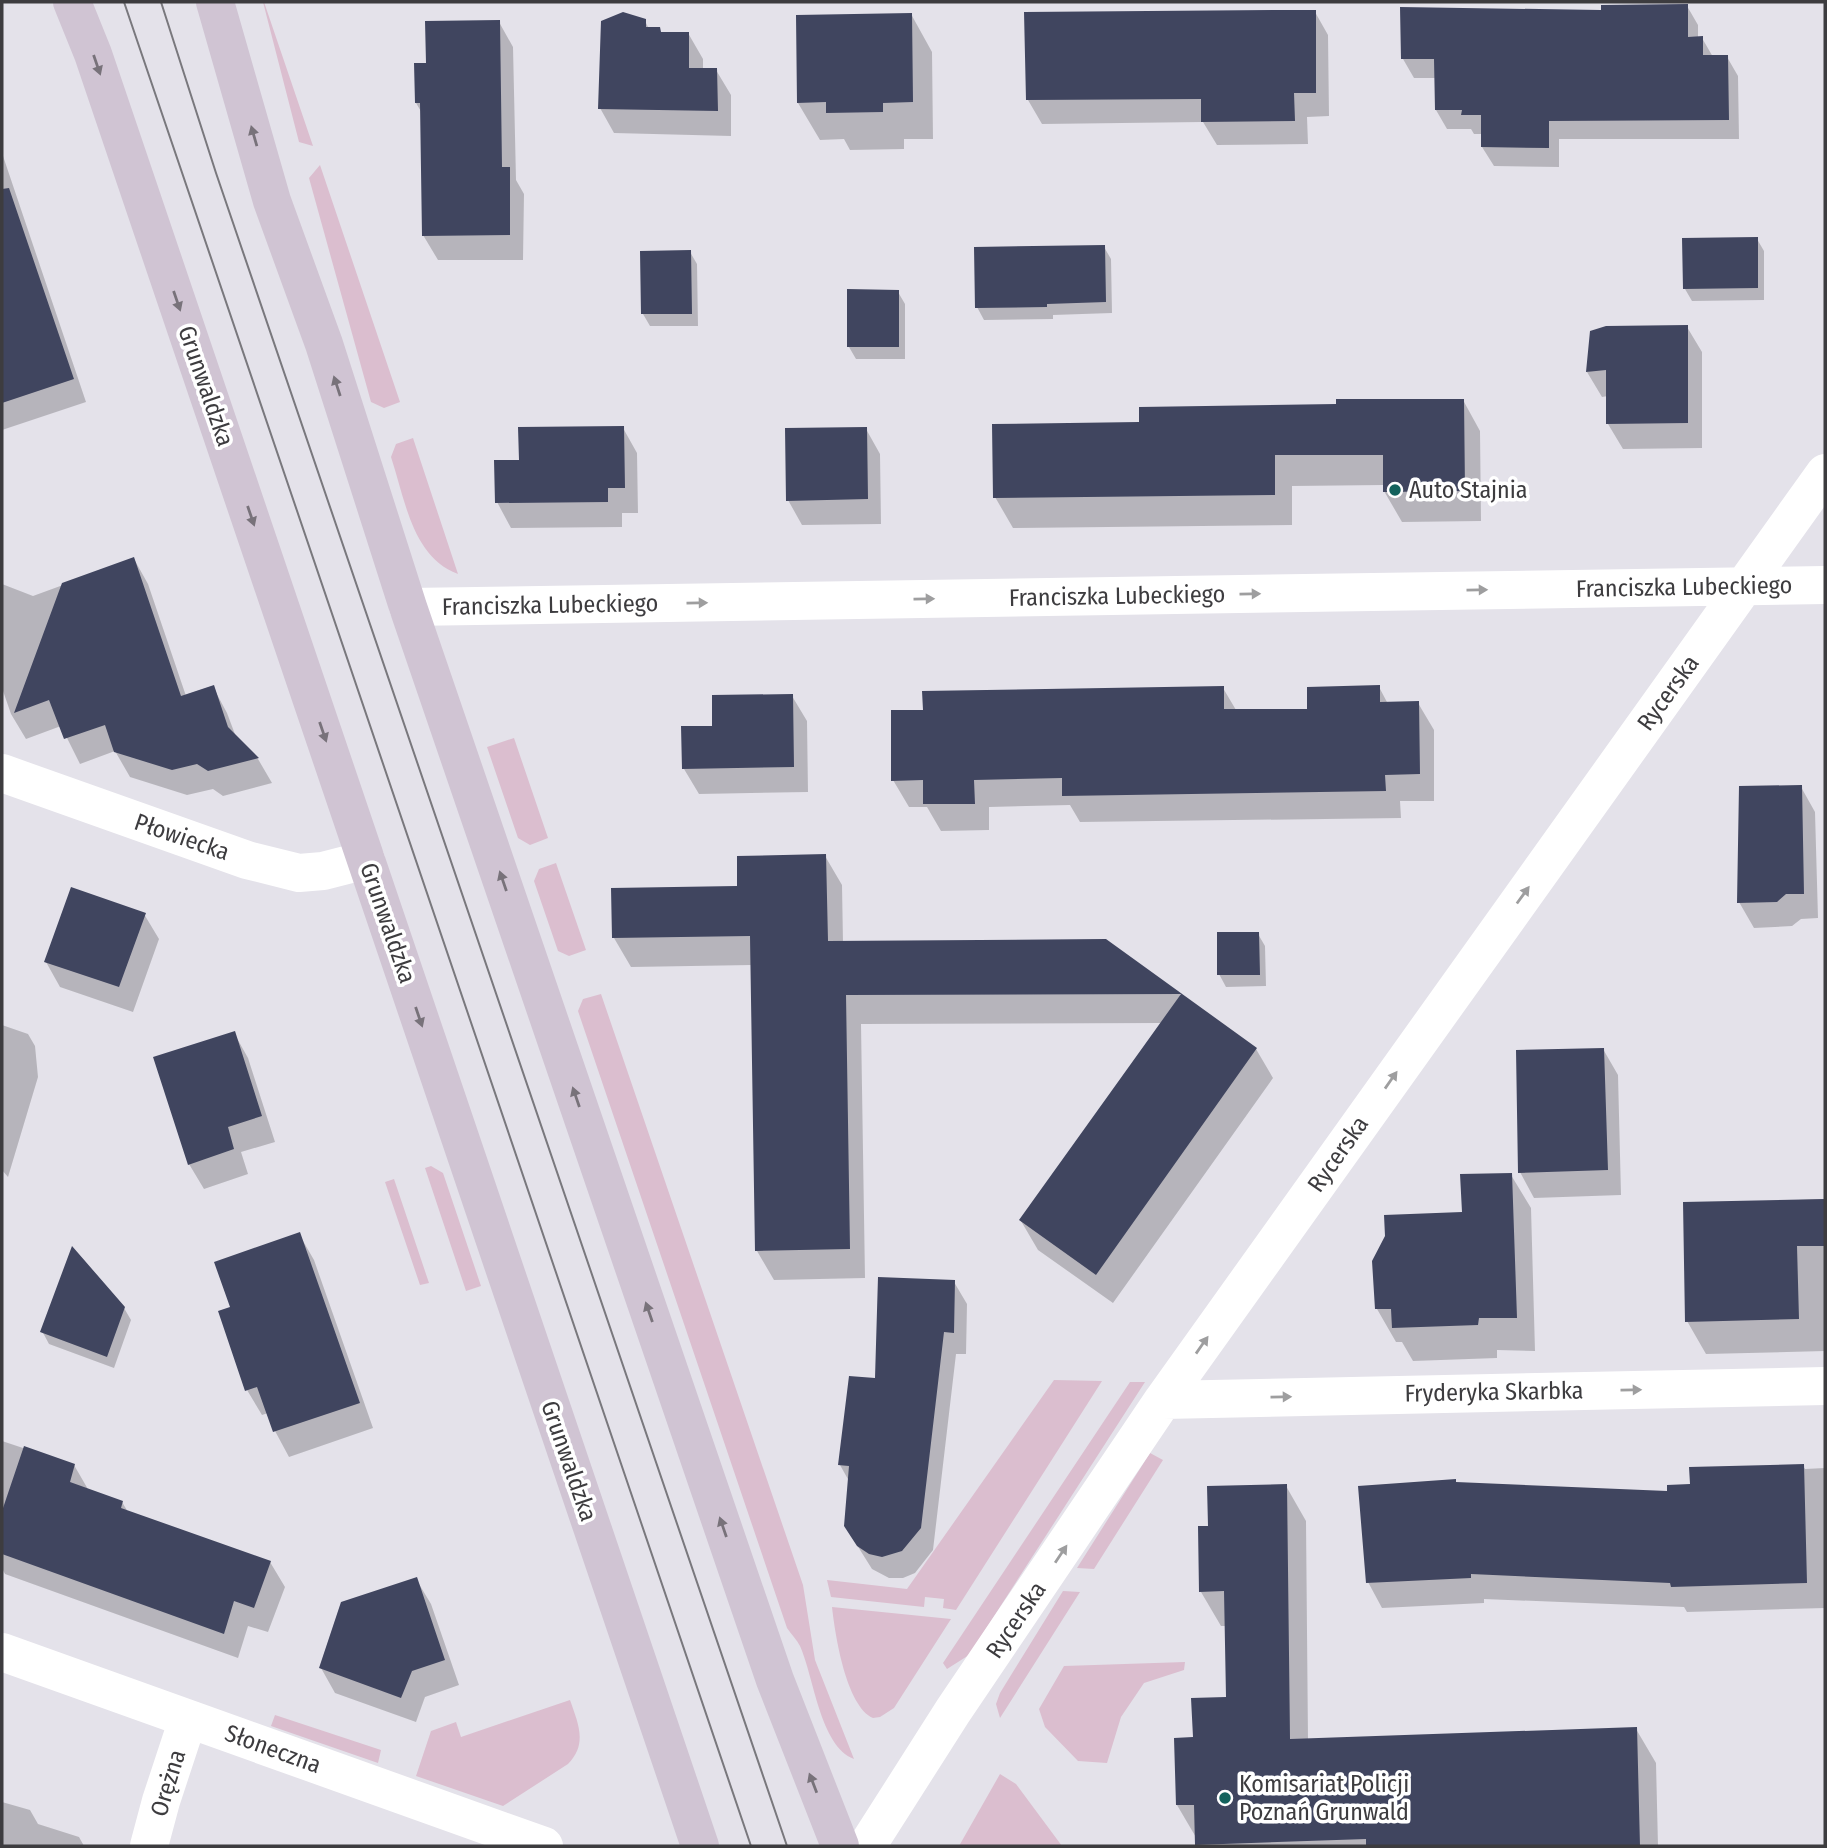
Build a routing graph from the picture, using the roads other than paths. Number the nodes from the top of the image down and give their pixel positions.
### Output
1 (72, 2) edge
2 (215, 2) edge
3 (1825, 473) edge
4 (1825, 585) edge
5 (1744, 586) junction
6 (408, 607) junction
7 (2, 773) edge
8 (366, 860) junction
9 (1825, 1386) edge
10 (1163, 1400) junction
11 (2, 1652) edge
12 (188, 1719) junction
13 (149, 1846) edge
14 (544, 1846) edge
15 (700, 1846) edge
16 (840, 1846) edge
17 (867, 1846) edge

1 -> 8 street, Grunwaldzka
6 -> 2 street
3 - 5 street, Rycerska
4 - 5 street, Franciszka Lubeckiego
6 -> 5 street, Franciszka Lubeckiego
10 -> 5 street, Rycerska
16 -> 6 street
7 - 8 street, Płowiecka
8 -> 15 street, Grunwaldzka
10 -> 9 street, Fryderyka Skarbka
17 -> 10 street, Rycerska
11 - 12 street, Słoneczna
12 - 13 street, Orężna
12 - 14 street, Słoneczna

